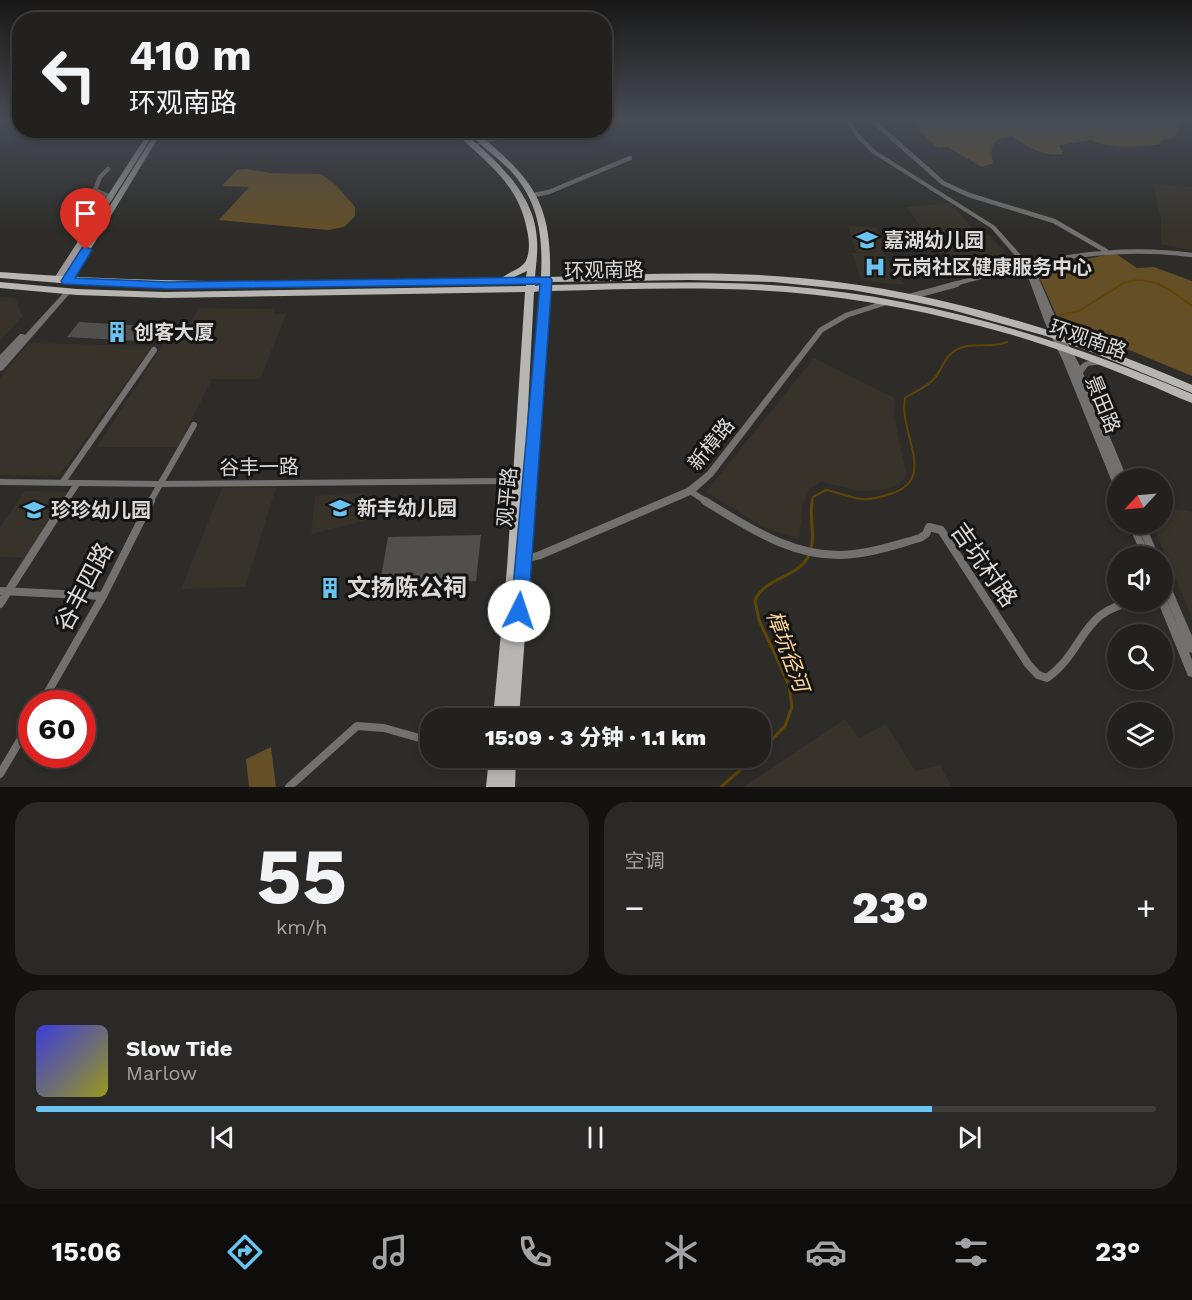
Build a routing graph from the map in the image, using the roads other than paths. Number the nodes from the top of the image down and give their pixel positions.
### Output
1 (136, 157) edge
2 (144, 157) edge
3 (485, 157) edge
4 (500, 157) edge
5 (881, 157) edge
6 (913, 157) edge
7 (630, 158) dead end
8 (108, 170) dead end
9 (534, 195) junction
10 (110, 197) junction
11 (1106, 251) junction
12 (1192, 255) edge
13 (533, 257) junction
14 (546, 260) junction
15 (1027, 267) junction
16 (0, 275) edge
17 (570, 279) junction
18 (531, 284) junction
19 (545, 284) junction
20 (0, 285) edge
21 (496, 285) junction
22 (64, 286) junction
23 (581, 288) junction
24 (909, 297) junction
25 (888, 303) junction
26 (544, 305) junction
27 (530, 313) junction
28 (1053, 320) junction
29 (1061, 343) junction
30 (1089, 347) junction
31 (153, 350) dead end
32 (0, 360) edge
33 (1103, 362) junction
34 (0, 368) edge
35 (1079, 373) junction
36 (1192, 389) edge
37 (1192, 399) edge
38 (194, 425) dead end
39 (1110, 468) edge
40 (1119, 468) edge
41 (519, 481) junction
42 (0, 483) edge
43 (62, 483) junction
44 (77, 484) junction
45 (159, 484) junction
46 (690, 491) junction
47 (523, 559) junction
48 (4, 591) edge
49 (103, 596) junction
50 (1173, 602) edge
51 (0, 604) edge
52 (1107, 610) edge
53 (1167, 612) edge
54 (1192, 648) edge
55 (1192, 672) edge
56 (49, 690) edge
57 (501, 708) edge
58 (513, 708) edge
59 (420, 738) edge
60 (18, 744) edge
61 (495, 768) edge
62 (508, 768) edge
63 (0, 774) edge
64 (292, 786) edge
65 (494, 787) edge
66 (507, 787) edge

1 - 10 main road
2 - 22 main road
3 - 13 main road, 观平路
4 - 9 main road, 观平路
5 - 15 street
6 - 11 street
7 - 9 street
8 - 10 street
9 - 14 main road, 观平路
10 - 22 main road
11 - 12 street
11 - 15 street
13 - 18 main road, 观平路
13 - 21 main road
14 - 17 main road
14 - 19 main road, 观平路
15 - 24 street
15 - 28 street
15 - 29 street
16 - 22 main road, 环观南路
17 - 19 main road, 环观南路
17 - 24 main road, 环观南路
18 - 19 main road, 环观南路
18 - 21 main road, 环观南路
18 - 27 main road, 观平路
19 - 23 main road, 环观南路
19 - 26 main road, 观平路
20 - 22 main road, 环观南路
21 - 22 main road, 环观南路
21 - 27 main road
22 - 32 street
22 - 34 street
23 - 25 main road, 环观南路
23 - 26 main road
24 - 29 main road, 环观南路
25 - 29 main road, 环观南路
25 - 46 street, 新樟路
26 - 47 main road, 观平路
27 - 41 main road, 观平路
28 - 29 street
28 - 30 street
29 - 30 main road, 环观南路
29 - 33 main road, 环观南路
29 - 35 street, 景田路
29 - 39 street, 景田路
30 - 36 main road, 环观南路
31 - 43 street
33 - 35 street
33 - 37 main road, 环观南路
35 - 40 street, 景田路
38 - 45 street, 谷丰四路
41 - 45 street, 谷丰一路
41 - 57 main road, 观平路
42 - 43 street, 谷丰一路
43 - 44 street, 谷丰一路
44 - 45 street, 谷丰一路
44 - 48 street
45 - 49 street, 谷丰四路
46 - 47 street, 新樟路
46 - 52 street, 吉坑村路
47 - 58 main road, 观平路
48 - 49 street
48 - 51 street
49 - 56 street, 谷丰四路
50 - 54 street
53 - 55 street
59 - 64 street
60 - 63 street
61 - 65 main road
62 - 66 main road

